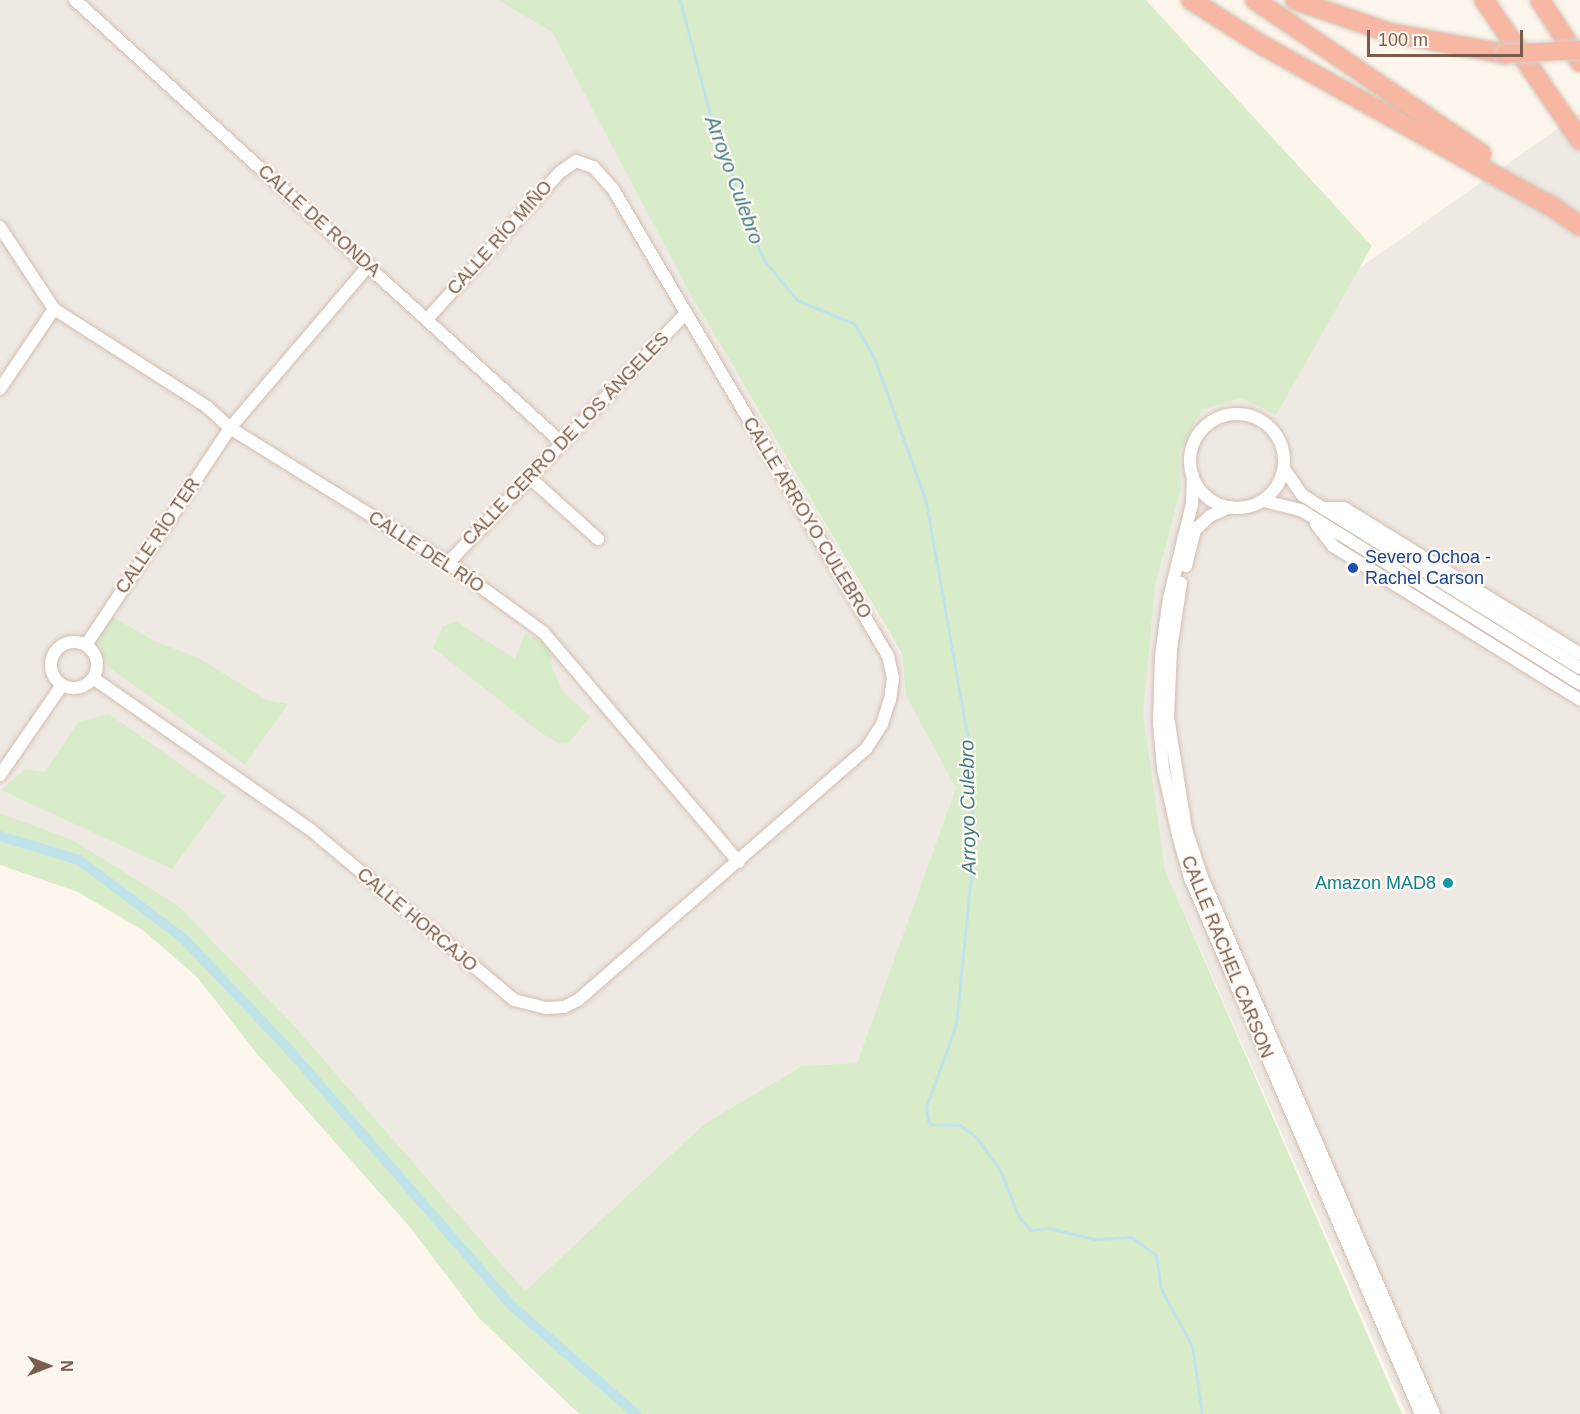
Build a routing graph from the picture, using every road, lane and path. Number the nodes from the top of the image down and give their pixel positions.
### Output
1 (75, 0) edge
2 (1191, 0) edge
3 (1255, 0) edge
4 (1295, 0) edge
5 (1484, 0) edge
6 (1540, 0) edge
7 (1580, 50) edge
8 (1580, 62) edge
9 (1580, 140) edge
10 (576, 161) joint
11 (1556, 209) junction
12 (1580, 226) edge
13 (0, 227) edge
14 (369, 265) junction
15 (54, 309) junction
16 (686, 314) junction
17 (427, 319) junction
18 (0, 389) edge
19 (230, 428) junction
20 (562, 443) junction
21 (1284, 469) junction
22 (1193, 476) junction
23 (529, 477) junction
24 (1264, 501) junction
25 (1228, 508) junction
26 (1323, 508) junction
27 (1310, 516) junction
28 (598, 540) dead end
29 (447, 563) junction
30 (86, 645) junction
31 (1580, 654) edge
32 (1580, 668) edge
33 (93, 678) junction
34 (1580, 684) edge
35 (63, 685) junction
36 (1580, 700) edge
37 (0, 775) edge
38 (739, 862) junction
39 (1421, 1414) edge
40 (1434, 1414) edge

1 - 14 street, CALLE DE RONDA
2 - 11 highway
3 - 11 highway
4 - 7 highway, bridge
5 - 9 highway
6 - 8 highway
10 - 16 street, CALLE ARROYO CULEBRO
10 - 17 street, CALLE RÍO MIÑO
11 - 12 highway
13 - 15 street
14 - 17 street, CALLE DE RONDA
14 - 19 street, CALLE RÍO TER
15 - 18 street
15 - 19 street, CALLE DEL RÍO
16 - 20 street, CALLE CERRO DE LOS ÁNGELES
16 - 38 street, CALLE ARROYO CULEBRO
17 - 20 street, CALLE DE RONDA
19 - 29 street, CALLE DEL RÍO
19 - 30 street, CALLE RÍO TER
20 - 23 street, CALLE CERRO DE LOS ÁNGELES
21 - 22 street
21 - 24 street
21 - 26 street
22 - 25 street
22 - 39 street, CALLE RACHEL CARSON
23 - 28 street
23 - 29 street, CALLE CERRO DE LOS ÁNGELES
24 - 25 street
24 - 27 street
25 - 40 street, CALLE RACHEL CARSON
26 - 31 street
26 - 32 street
27 - 34 street
27 - 36 street
29 - 38 street, CALLE DEL RÍO
30 - 33 street
30 - 35 street
33 - 35 street
33 - 38 street, CALLE HORCAJO
35 - 37 street

